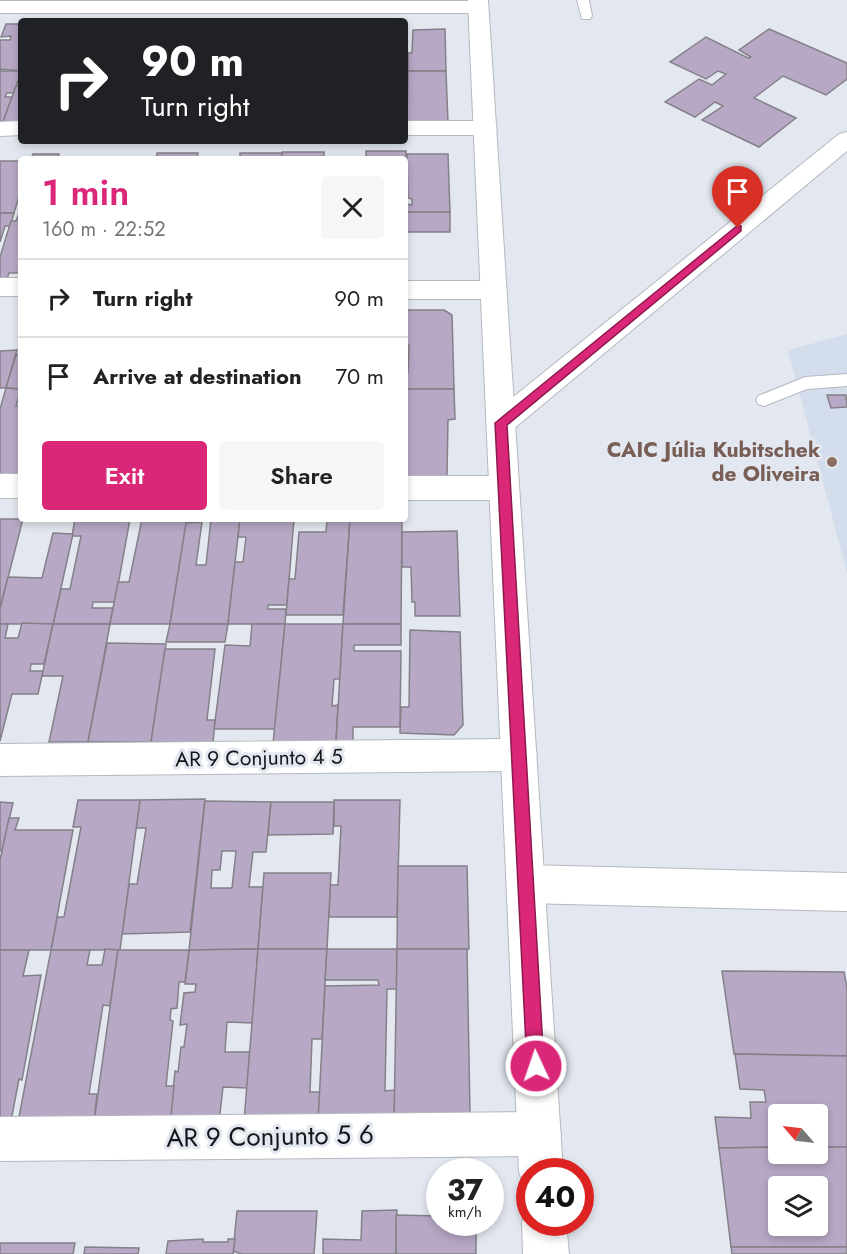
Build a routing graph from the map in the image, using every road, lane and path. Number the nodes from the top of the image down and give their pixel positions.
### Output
1 (583, 0) edge
2 (478, 3) edge
3 (0, 7) edge
4 (586, 16) dead end
5 (408, 128) edge
6 (484, 128) junction
7 (0, 129) edge
8 (18, 129) edge
9 (847, 139) edge
10 (0, 287) edge
11 (18, 287) edge
12 (408, 290) edge
13 (494, 290) junction
14 (847, 380) edge
15 (764, 400) dead end
16 (501, 423) junction
17 (0, 486) edge
18 (18, 486) edge
19 (408, 488) edge
20 (504, 488) junction
21 (519, 755) junction
22 (0, 760) edge
23 (526, 884) junction
24 (847, 892) edge
25 (0, 1139) edge
26 (540, 1153) edge
27 (545, 1236) edge
28 (546, 1254) edge

1 - 4 lane
2 - 3 street
2 - 6 street
5 - 6 street
6 - 13 street
7 - 8 street
9 - 16 street
10 - 11 street
12 - 13 street
13 - 16 street
14 - 15 lane
16 - 20 street
17 - 18 street
19 - 20 street
20 - 21 street
21 - 22 street, AR 9 Conjunto 4 5
21 - 23 street
23 - 24 street
23 - 26 street
25 - 26 street, AR 9 Conjunto 5 6
27 - 28 street

